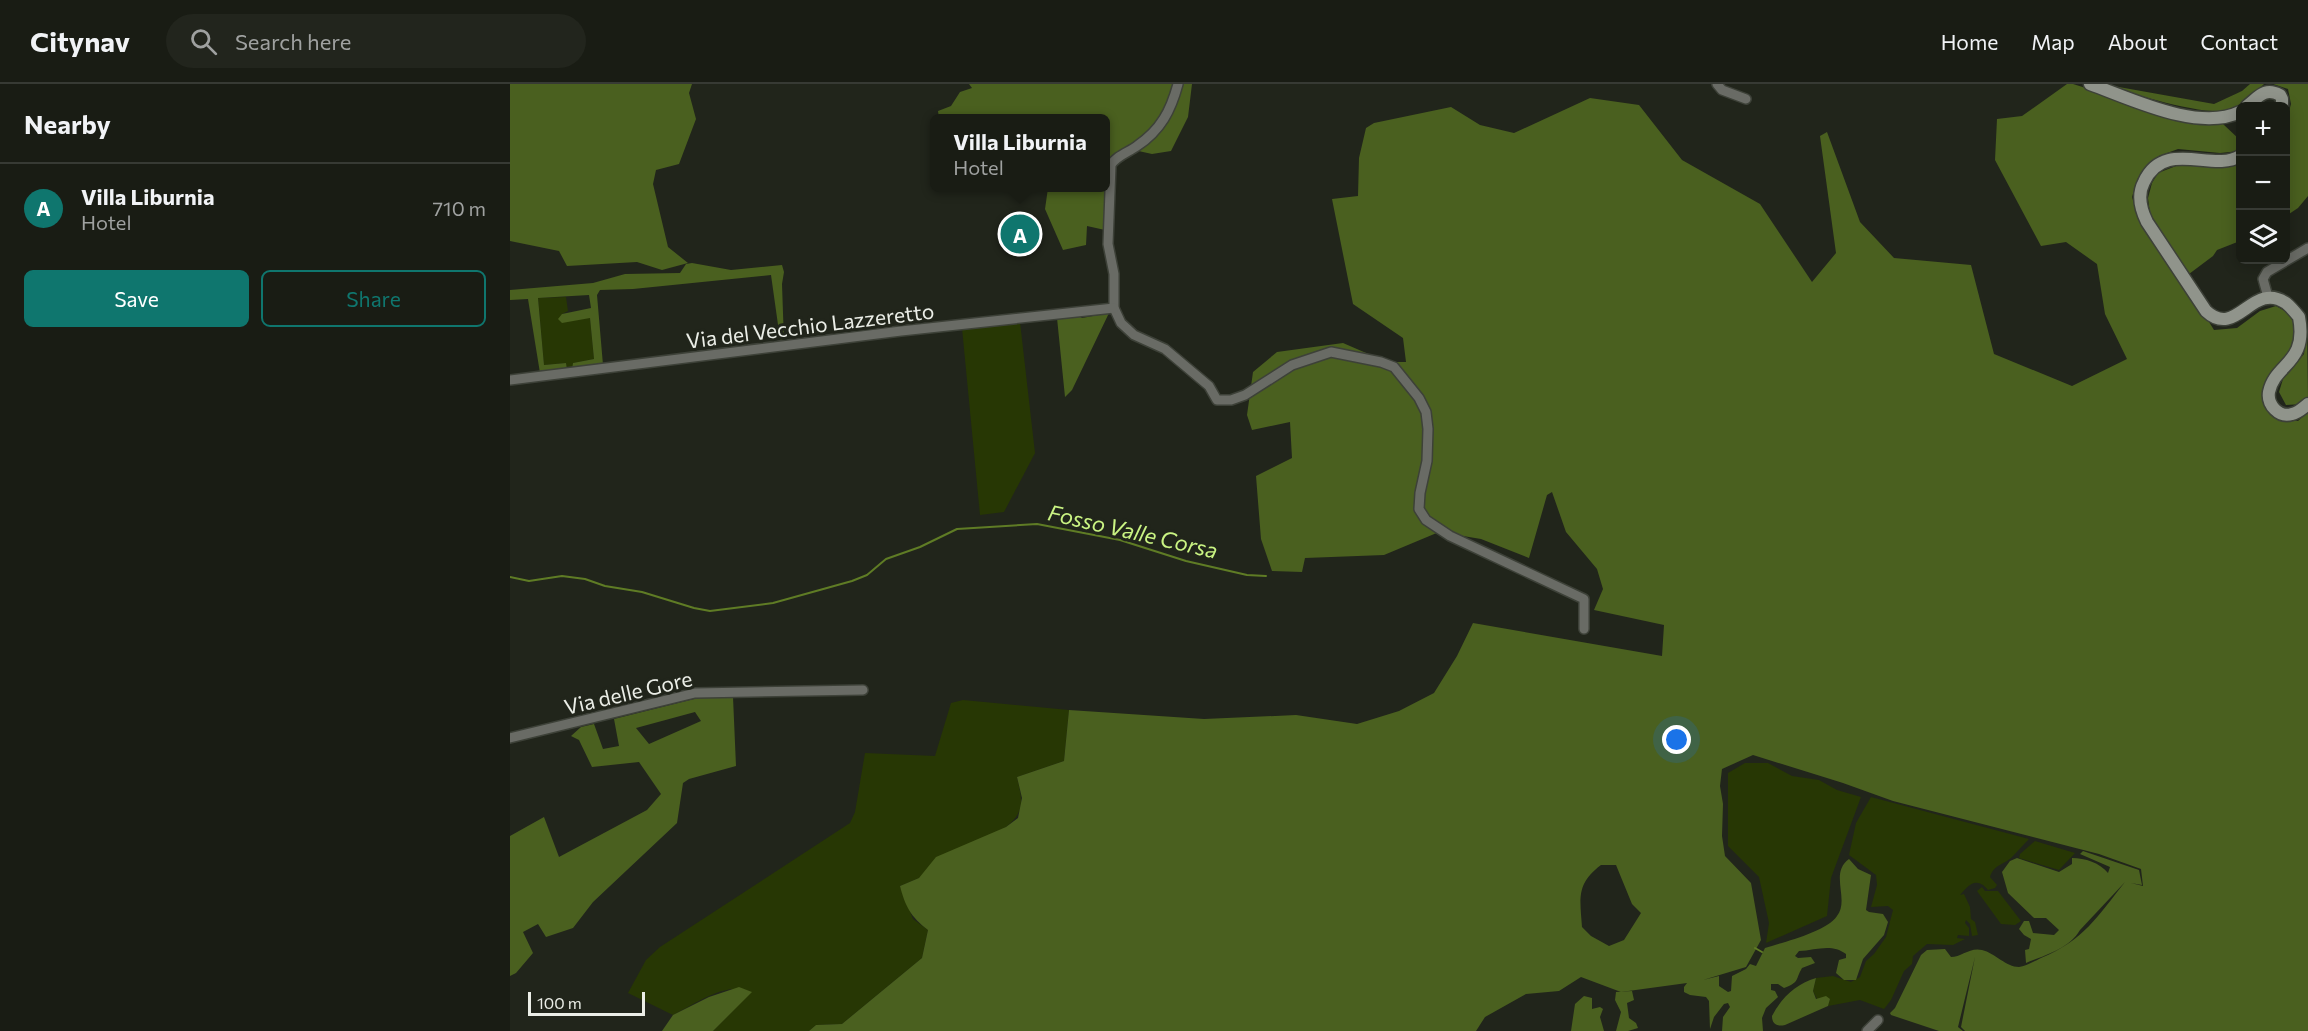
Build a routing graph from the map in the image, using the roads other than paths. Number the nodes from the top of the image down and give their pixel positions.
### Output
1 (1178, 84) edge
2 (1717, 84) edge
3 (2090, 84) edge
4 (1746, 99) dead end
5 (2251, 102) edge
6 (2282, 102) edge
7 (2236, 113) edge
8 (2236, 158) edge
9 (1110, 191) edge
10 (1110, 192) edge
11 (2308, 248) edge
12 (2268, 297) junction
13 (1114, 308) junction
14 (510, 380) edge
15 (2308, 404) edge
16 (1584, 629) dead end
17 (863, 690) dead end
18 (510, 738) edge
19 (1878, 1020) dead end
20 (1866, 1031) edge

1 - 9 street
2 - 4 street
3 - 7 main road
5 - 6 main road
8 - 12 main road
10 - 13 street
11 - 12 street
12 - 15 main road
13 - 14 street, Via del Vecchio Lazzeretto
13 - 16 street
17 - 18 street, Via delle Gore
19 - 20 street

